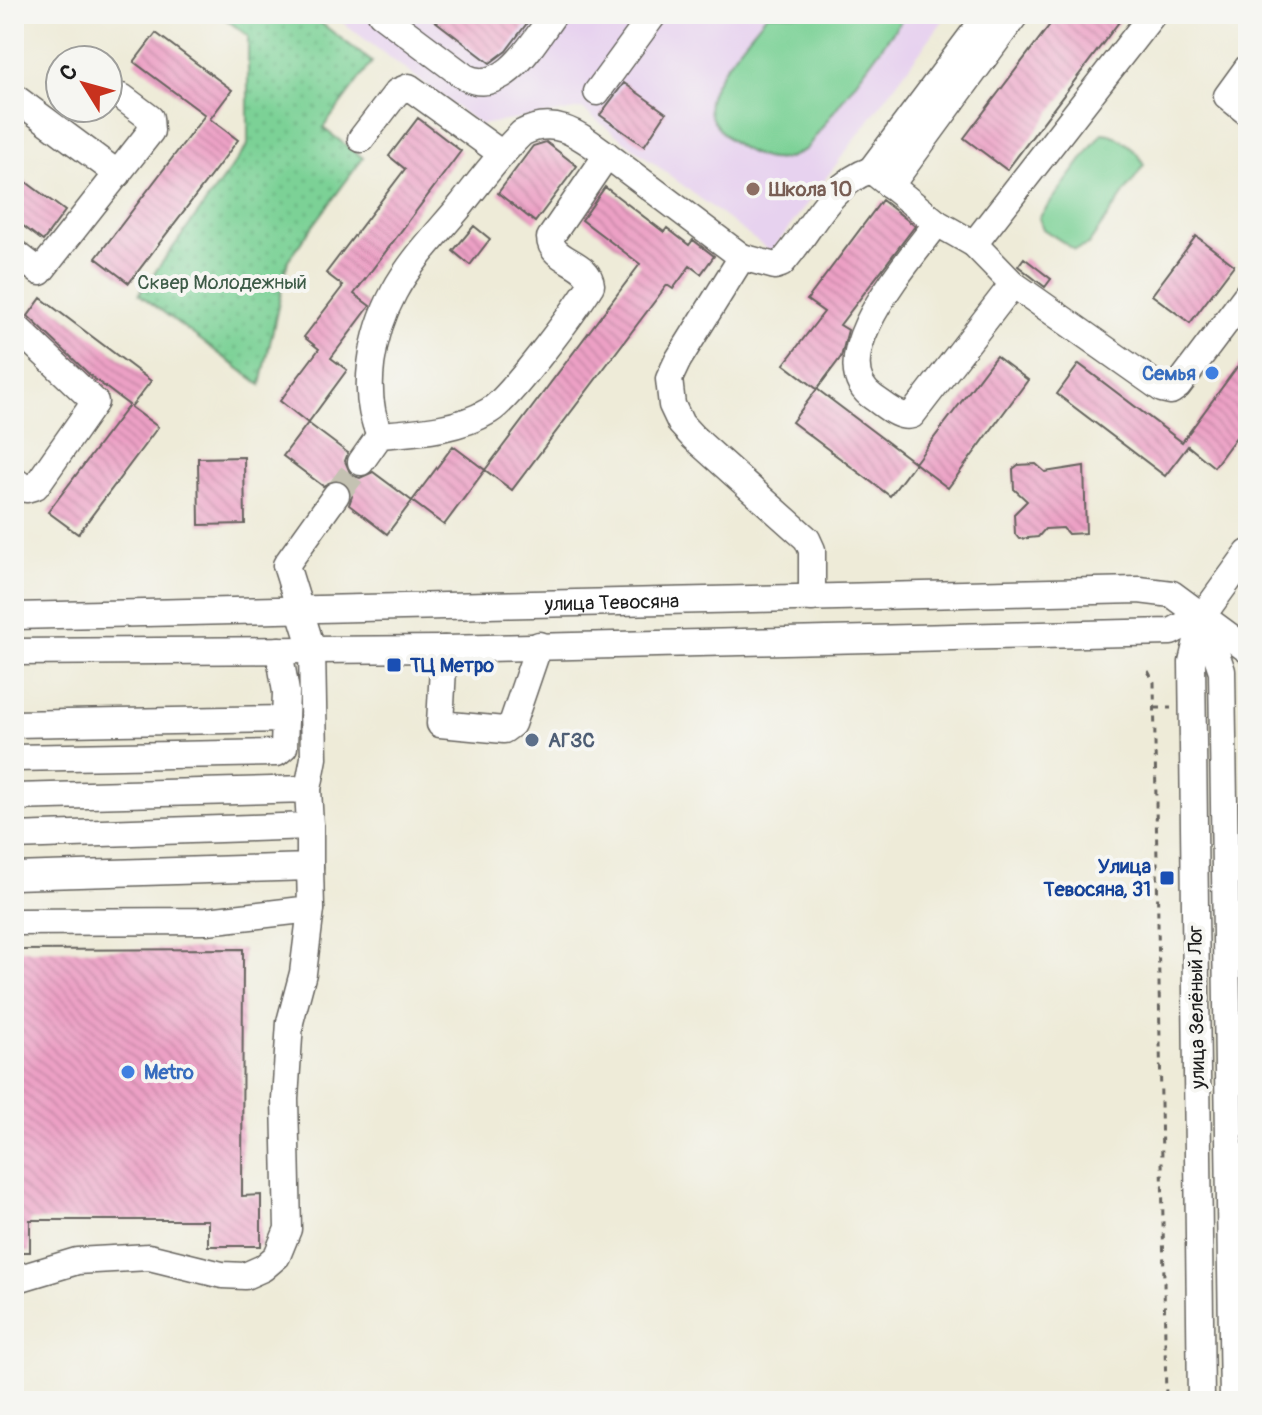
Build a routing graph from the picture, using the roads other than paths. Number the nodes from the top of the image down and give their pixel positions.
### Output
1 (381, 14) edge
2 (554, 14) edge
3 (654, 14) edge
4 (988, 14) edge
5 (1016, 14) edge
6 (1153, 14) edge
7 (1248, 67) edge
8 (597, 92) dead end
9 (14, 97) edge
10 (124, 99) edge
11 (1248, 113) edge
12 (361, 139) dead end
13 (502, 154) junction
14 (607, 155) junction
15 (118, 174) junction
16 (881, 178) junction
17 (937, 223) junction
18 (974, 244) junction
19 (14, 252) edge
20 (742, 257) junction
21 (1013, 284) junction
22 (1248, 293) edge
23 (14, 325) edge
24 (380, 435) junction
25 (361, 462) tunnel mouth
26 (14, 480) edge
27 (336, 495) tunnel mouth
28 (1248, 553) edge
29 (812, 598) junction
30 (298, 611) junction
31 (1203, 615) junction
32 (14, 616) edge
33 (539, 645) junction
34 (312, 649) junction
35 (444, 649) junction
36 (279, 650) junction
37 (1248, 650) edge
38 (14, 652) edge
39 (285, 719) junction
40 (14, 724) edge
41 (14, 758) edge
42 (308, 789) junction
43 (14, 797) edge
44 (310, 826) junction
45 (14, 836) edge
46 (310, 867) junction
47 (14, 876) edge
48 (311, 909) junction
49 (14, 922) edge
50 (14, 1280) edge
51 (1201, 1401) edge
52 (1233, 1401) edge

1 - 2 street
3 - 8 street
4 - 16 street
5 - 16 street
6 - 18 street
7 - 11 street
9 - 15 street
10 - 15 street
12 - 13 street
13 - 14 street
13 - 24 street
14 - 20 street
14 - 24 street
15 - 19 street
16 - 17 street
16 - 20 street
17 - 18 street
17 - 21 street
18 - 21 street
20 - 29 street
21 - 22 street
23 - 26 street
24 - 25 street
27 - 30 street
28 - 31 street, улица Зелёный Лог
29 - 30 street, улица Тевосяна
29 - 31 street, улица Тевосяна
30 - 32 street, улица Тевосяна
30 - 34 street
31 - 33 street, улица Тевосяна
31 - 37 street, улица Тевосяна
31 - 51 street, улица Зелёный Лог
31 - 52 street, улица Зелёный Лог
33 - 35 street, улица Тевосяна
33 - 35 street
34 - 35 street, улица Тевосяна
34 - 36 street, улица Тевосяна
34 - 42 street
36 - 38 street, улица Тевосяна
36 - 39 street
39 - 40 street
39 - 41 street
42 - 43 street
42 - 44 street
44 - 45 street
44 - 46 street
46 - 47 street
46 - 48 street
48 - 49 street
48 - 50 street

